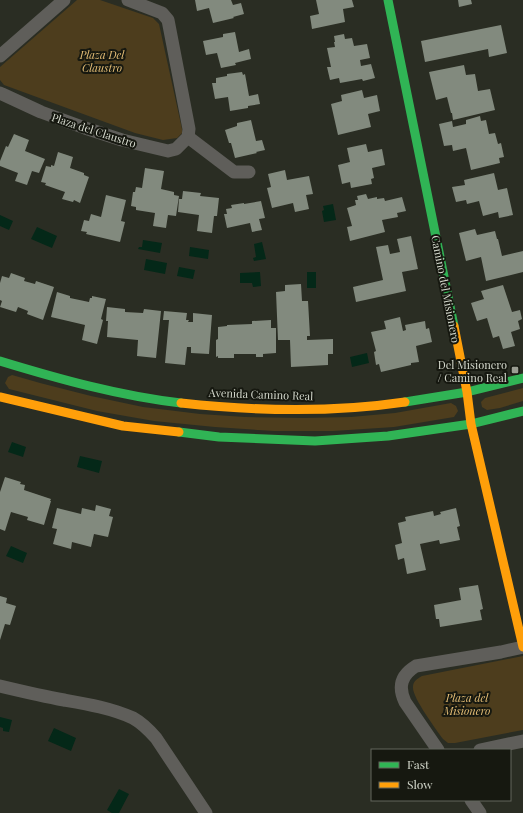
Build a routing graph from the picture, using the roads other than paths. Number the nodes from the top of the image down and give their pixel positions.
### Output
1 (64, 0) edge
2 (128, 0) edge
3 (388, 0) edge
4 (0, 56) edge
5 (0, 93) edge
6 (188, 137) junction
7 (249, 172) dead end
8 (1, 363) edge
9 (523, 378) edge
10 (467, 392) junction
11 (0, 397) edge
12 (523, 411) edge
13 (471, 424) junction
14 (523, 647) edge
15 (0, 686) edge
16 (523, 741) edge
17 (437, 749) edge
18 (485, 749) edge
19 (472, 801) edge
20 (206, 813) edge
21 (480, 813) edge

1 - 4 street
2 - 6 street
3 - 10 main road, Camino del Misionero
5 - 6 street, Plaza del Claustro
6 - 7 street
8 - 10 main road, Avenida Camino Real
9 - 10 main road, Avenida Camino Real
10 - 13 main road, Camino del Misionero
11 - 13 main road
12 - 13 main road
13 - 14 main road, Camino del Misionero
14 - 17 street, Camino del Misionero
15 - 20 street
16 - 18 street
19 - 21 street

